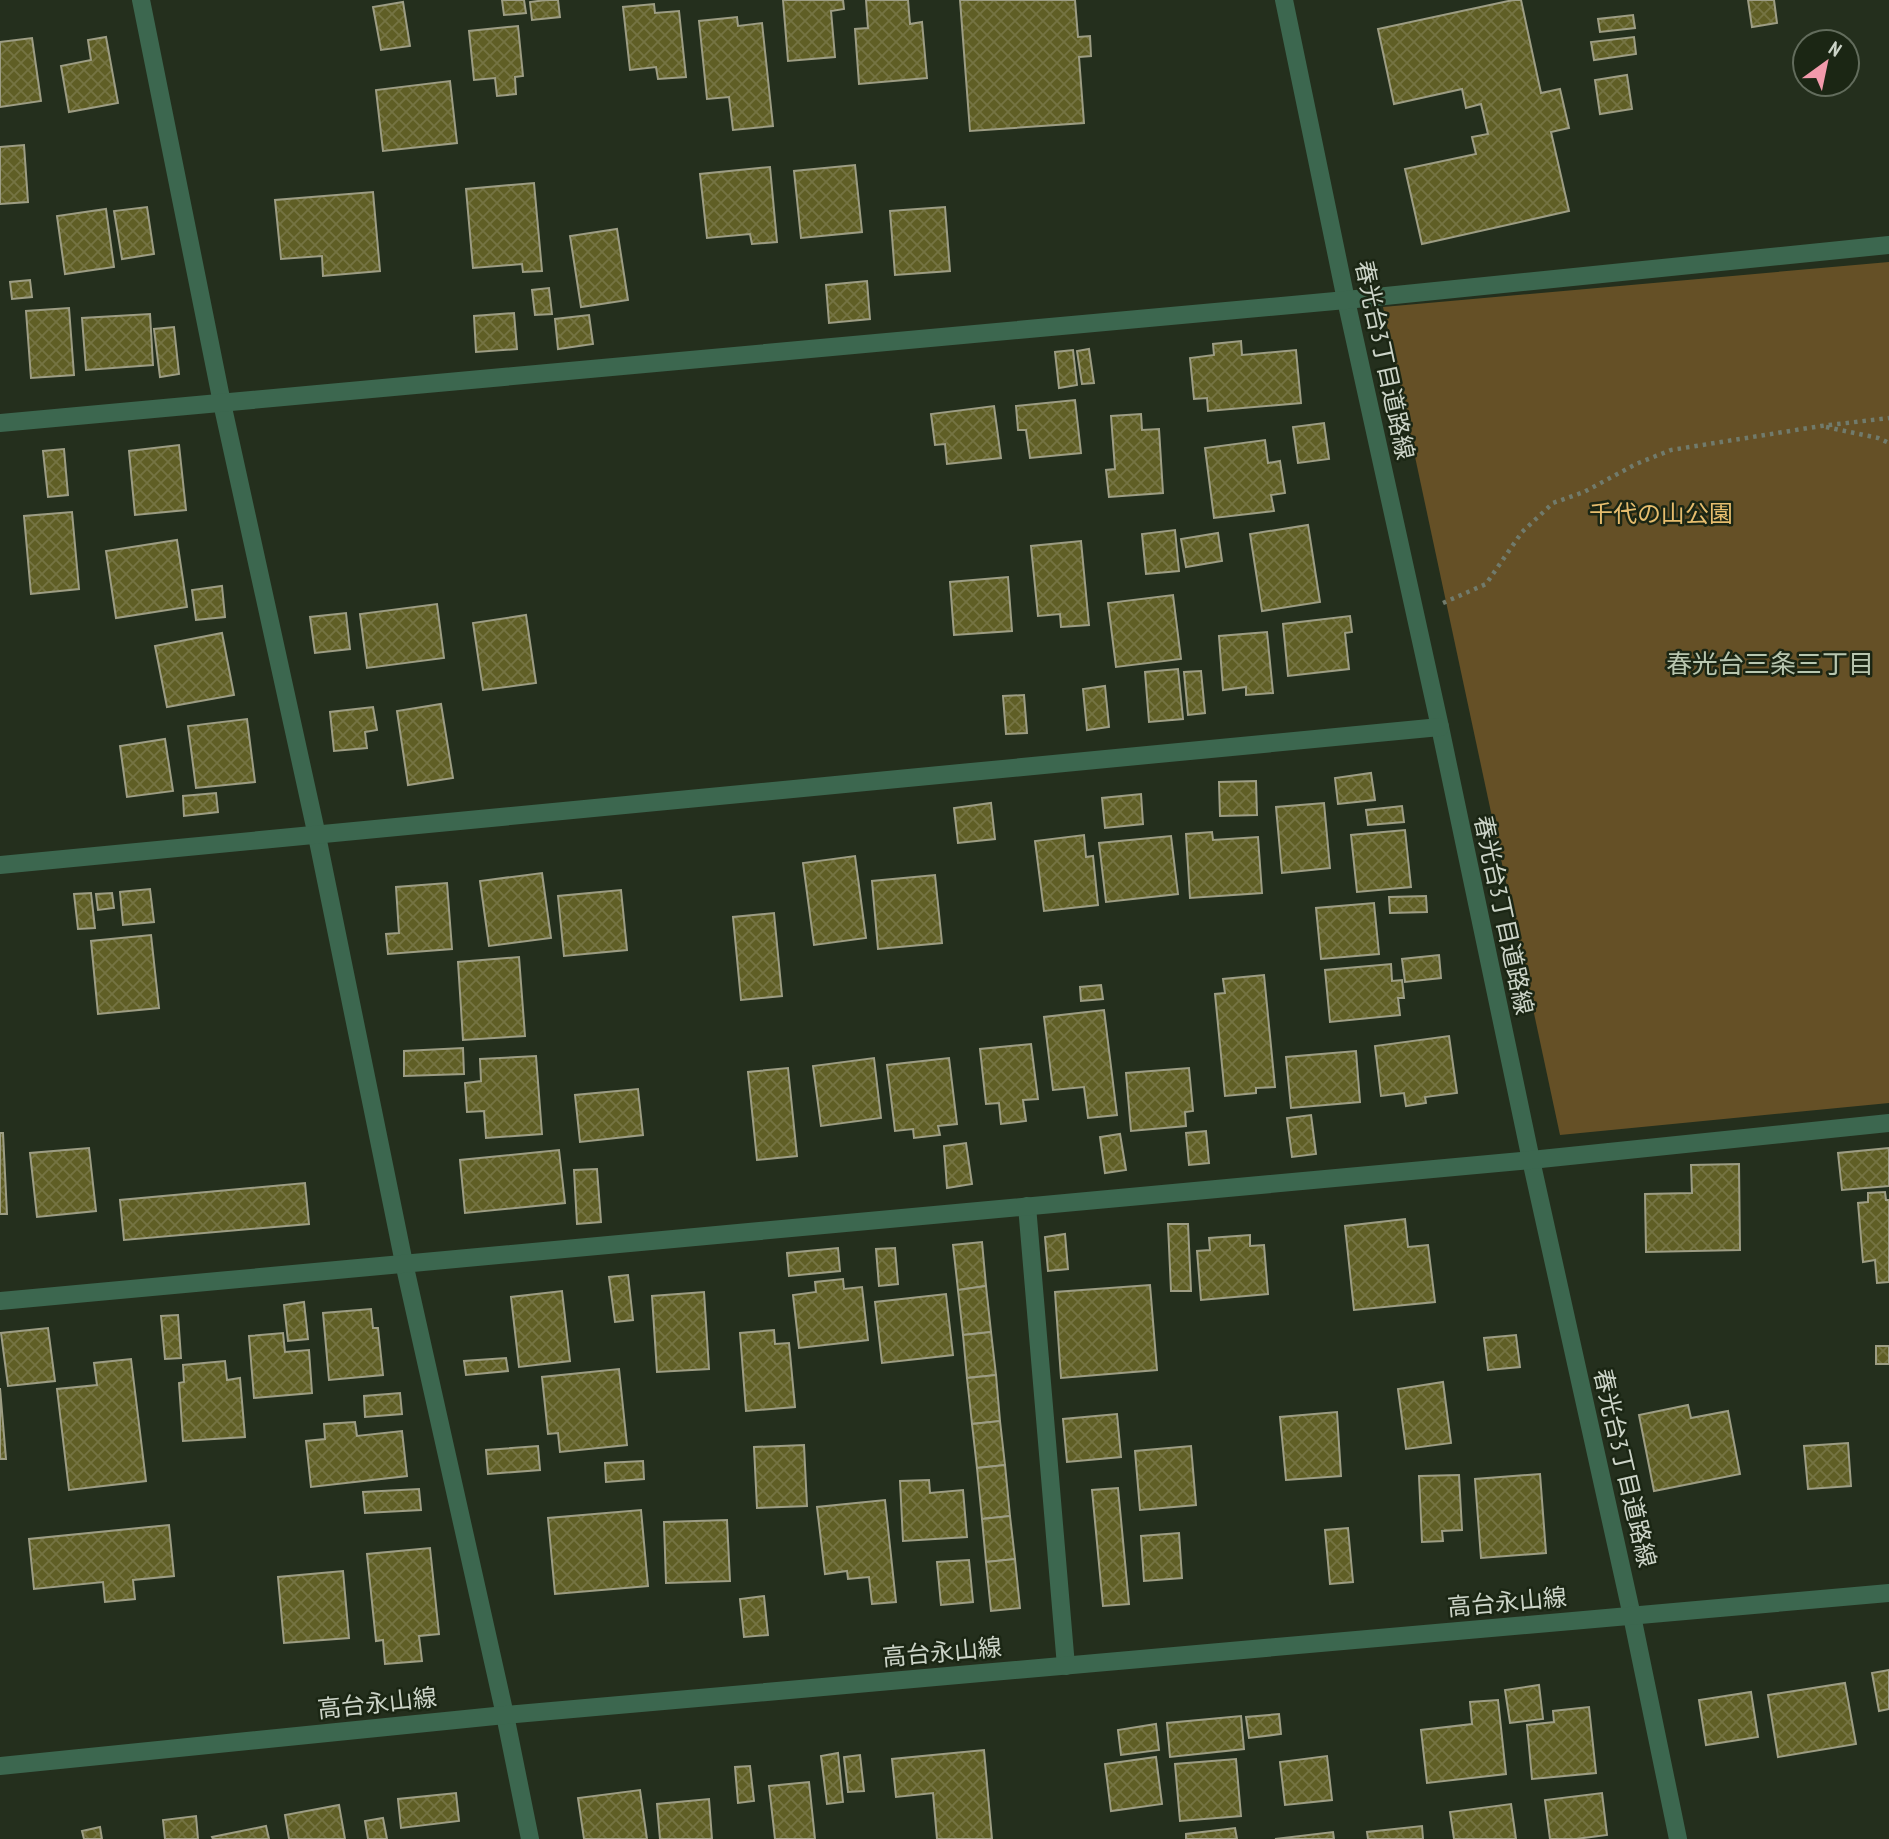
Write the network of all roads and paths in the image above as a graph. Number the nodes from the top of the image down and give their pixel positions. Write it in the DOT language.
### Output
graph roads {
  1 [pos="141,0"];
  2 [pos="1284,0"];
  3 [pos="1889,245"];
  4 [pos="1346,300"];
  5 [pos="222,403"];
  6 [pos="1889,418"];
  7 [pos="0,422"];
  8 [pos="1821,426"];
  9 [pos="1889,443"];
  10 [pos="1416,614"];
  11 [pos="1440,727"];
  12 [pos="317,836"];
  13 [pos="0,865"];
  14 [pos="1889,1123"];
  15 [pos="1531,1160"];
  16 [pos="1027,1206"];
  17 [pos="404,1263"];
  18 [pos="0,1301"];
  19 [pos="1889,1593"];
  20 [pos="1632,1616"];
  21 [pos="1066,1666"];
  22 [pos="505,1715"];
  23 [pos="0,1766"];
  24 [pos="530,1839"];
  25 [pos="1678,1839"];
  1 -- 5 [label="street"];
  2 -- 4 [label="street, 春光台3丁目道路線"];
  3 -- 4 [label="street"];
  4 -- 5 [label="street"];
  4 -- 10 [label="street, 春光台3丁目道路線"];
  5 -- 7 [label="street"];
  5 -- 12 [label="street"];
  6 -- 8 [label="path"];
  8 -- 9 [label="path"];
  8 -- 10 [label="path"];
  10 -- 11 [label="street, 春光台3丁目道路線"];
  11 -- 12 [label="street"];
  11 -- 15 [label="street, 春光台3丁目道路線"];
  12 -- 13 [label="street"];
  12 -- 17 [label="street"];
  14 -- 15 [label="street"];
  15 -- 16 [label="street"];
  15 -- 20 [label="street, 春光台3丁目道路線"];
  16 -- 17 [label="street"];
  16 -- 21 [label="street"];
  17 -- 18 [label="street"];
  17 -- 22 [label="street"];
  19 -- 20 [label="street, 高台永山線"];
  20 -- 21 [label="street, 高台永山線"];
  20 -- 25 [label="street, 春光台3丁目道路線"];
  21 -- 22 [label="street, 高台永山線"];
  22 -- 23 [label="street, 高台永山線"];
  22 -- 24 [label="street"];
}
